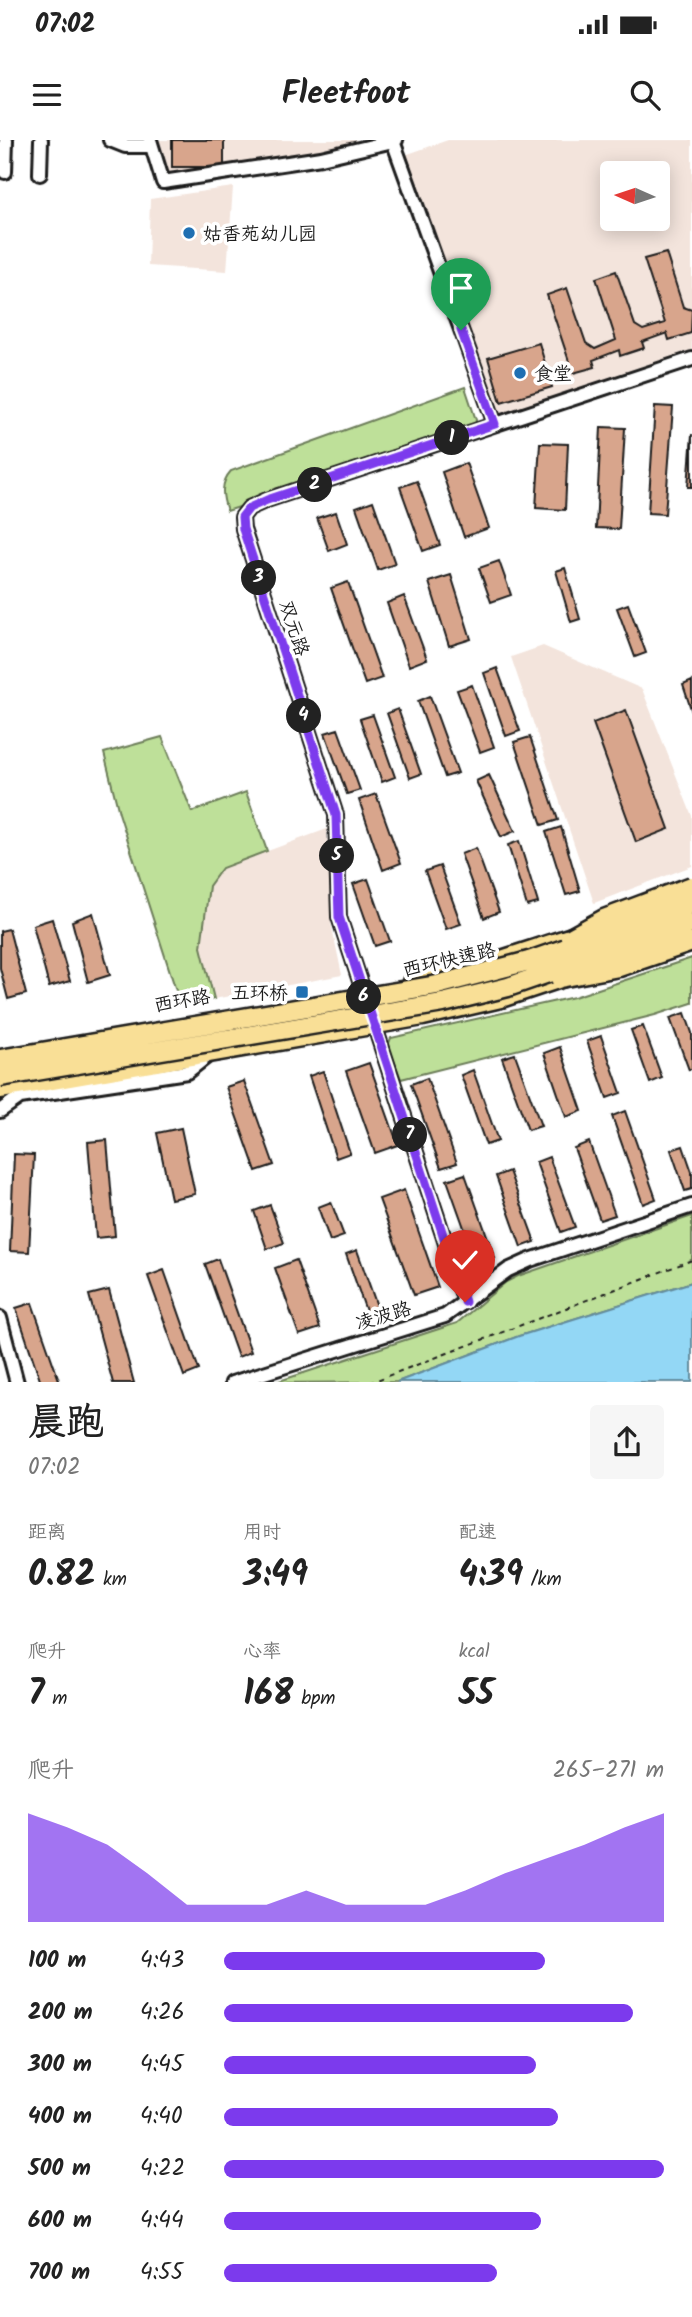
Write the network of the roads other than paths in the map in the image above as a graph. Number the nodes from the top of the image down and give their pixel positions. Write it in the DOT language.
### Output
graph roads {
  1 [pos="6,140"];
  2 [pos="41,140"];
  3 [pos="110,140"];
  4 [pos="395,140"];
  5 [pos="150,143"];
  6 [pos="5,172"];
  7 [pos="40,174"];
  8 [pos="692,359"];
  9 [pos="495,424"];
  10 [pos="692,887"];
  11 [pos="692,894"];
  12 [pos="692,904"];
  13 [pos="692,923"];
  14 [pos="692,934"];
  15 [pos="692,942"];
  16 [pos="529,961"];
  17 [pos="508,987"];
  18 [pos="362,990"];
  19 [pos="374,1025"];
  20 [pos="0,1052"];
  21 [pos="211,1053"];
  22 [pos="0,1059"];
  23 [pos="0,1077"];
  24 [pos="0,1090"];
  25 [pos="0,1111"];
  26 [pos="692,1206"];
  27 [pos="465,1302"];
  28 [pos="0,1318"];
  29 [pos="17,1382"];
  30 [pos="232,1382"];
  1 -- 6 [label="street"];
  2 -- 7 [label="street"];
  3 -- 5 [label="street"];
  4 -- 5 [label="street"];
  4 -- 9 [label="street"];
  8 -- 9 [label="street"];
  9 -- 18 [label="street, 双元路"];
  10 -- 16 [label="highway, bridge"];
  11 -- 18 [label="main road, 西环路"];
  12 -- 16 [label="highway, 西环快速路, bridge"];
  13 -- 17 [label="highway, 西环快速路, bridge"];
  14 -- 19 [label="main road"];
  15 -- 17 [label="highway, bridge"];
  16 -- 22 [label="highway, 西环快速路, bridge"];
  17 -- 23 [label="highway, 西环快速路, bridge"];
  18 -- 19 [label="street, 双元路"];
  18 -- 20 [label="main road, 西环路"];
  19 -- 21 [label="main road"];
  19 -- 27 [label="street, 双元路"];
  21 -- 24 [label="main road"];
  21 -- 25 [label="street"];
  26 -- 27 [label="street, 凌波路"];
  27 -- 30 [label="street, 凌波路"];
  28 -- 29 [label="street"];
}
